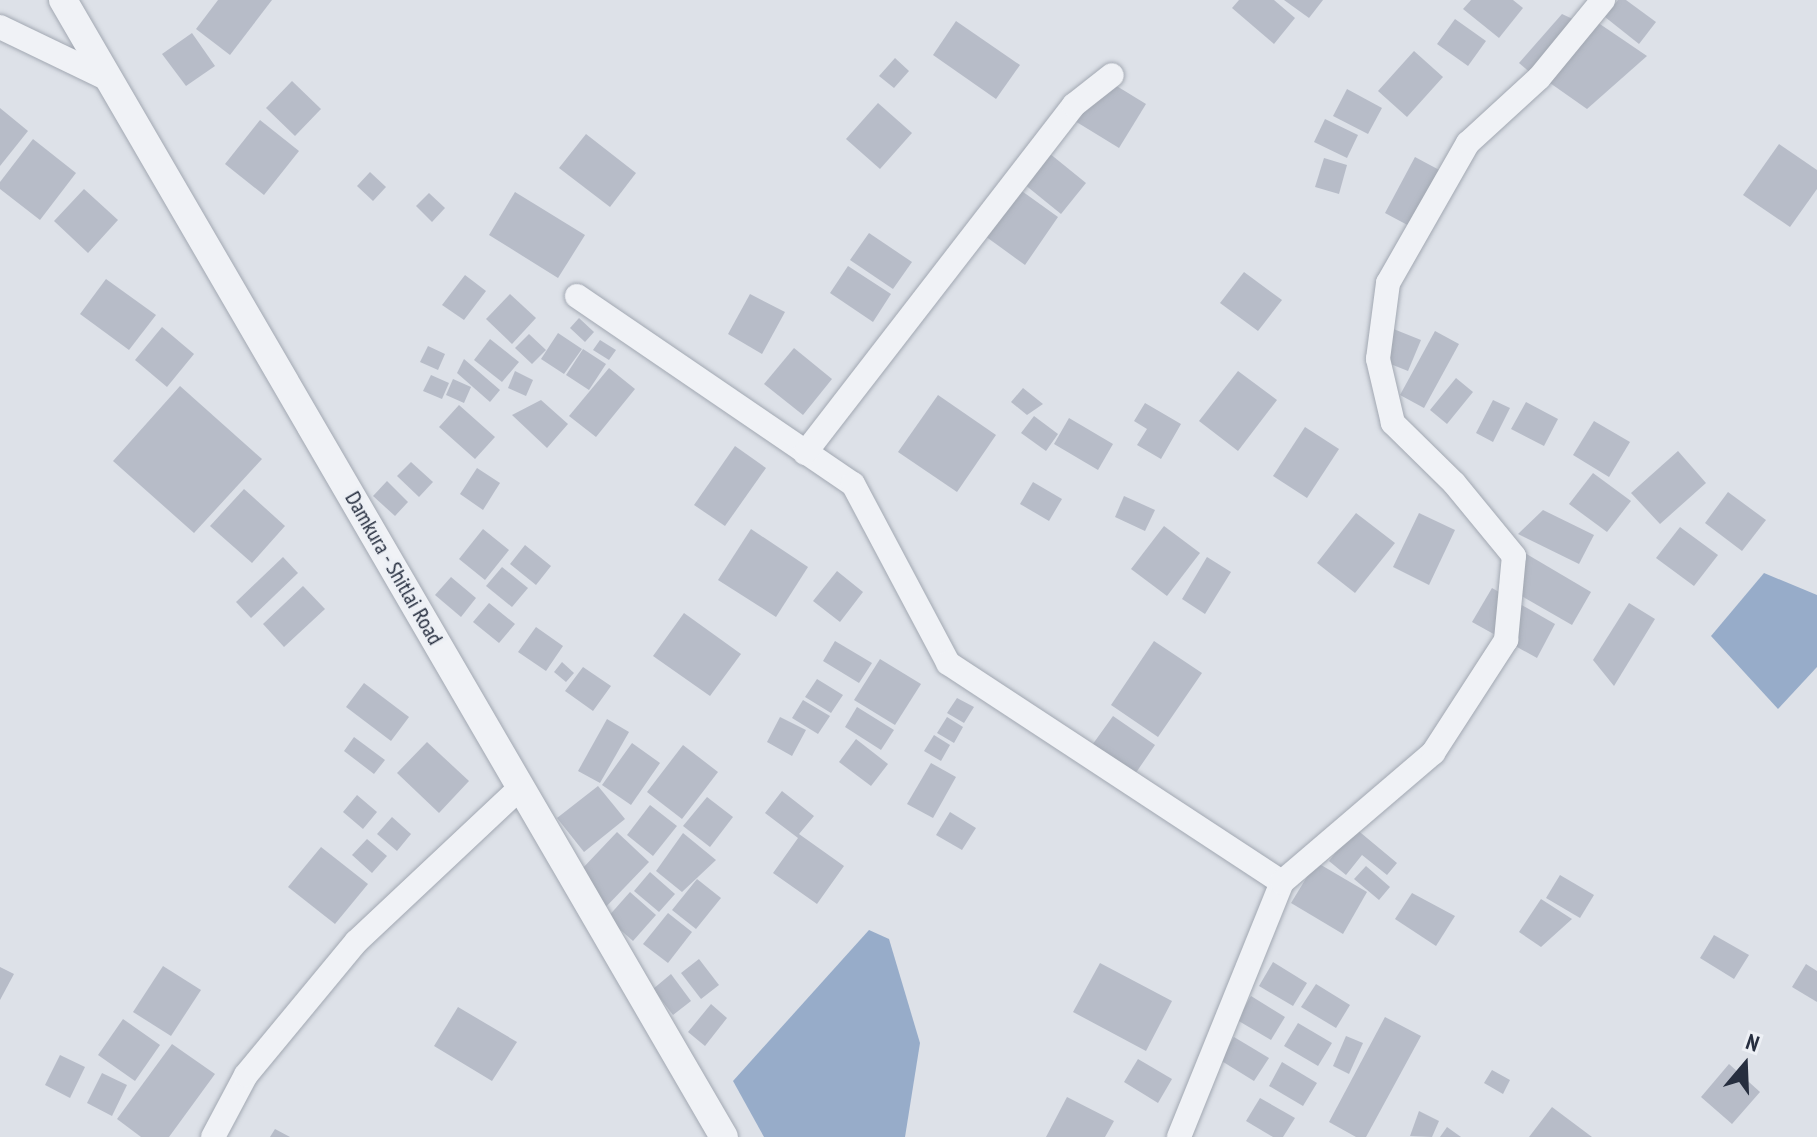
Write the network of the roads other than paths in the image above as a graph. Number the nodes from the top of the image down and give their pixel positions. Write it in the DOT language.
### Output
graph roads {
  1 [pos="63,0"];
  2 [pos="1603,0"];
  3 [pos="0,27"];
  4 [pos="1112,75"];
  5 [pos="110,80"];
  6 [pos="577,296"];
  7 [pos="805,453"];
  8 [pos="521,787"];
  9 [pos="1282,882"];
  10 [pos="213,1137"];
  11 [pos="724,1137"];
  12 [pos="1179,1137"];
  1 -- 5 [label="street, Damkura - Shitlai Road"];
  2 -- 9 [label="street"];
  3 -- 5 [label="street"];
  4 -- 7 [label="street"];
  5 -- 8 [label="street, Damkura - Shitlai Road"];
  6 -- 7 [label="street"];
  7 -- 9 [label="street"];
  8 -- 10 [label="street"];
  8 -- 11 [label="street, Damkura - Shitlai Road"];
  9 -- 12 [label="street"];
}
